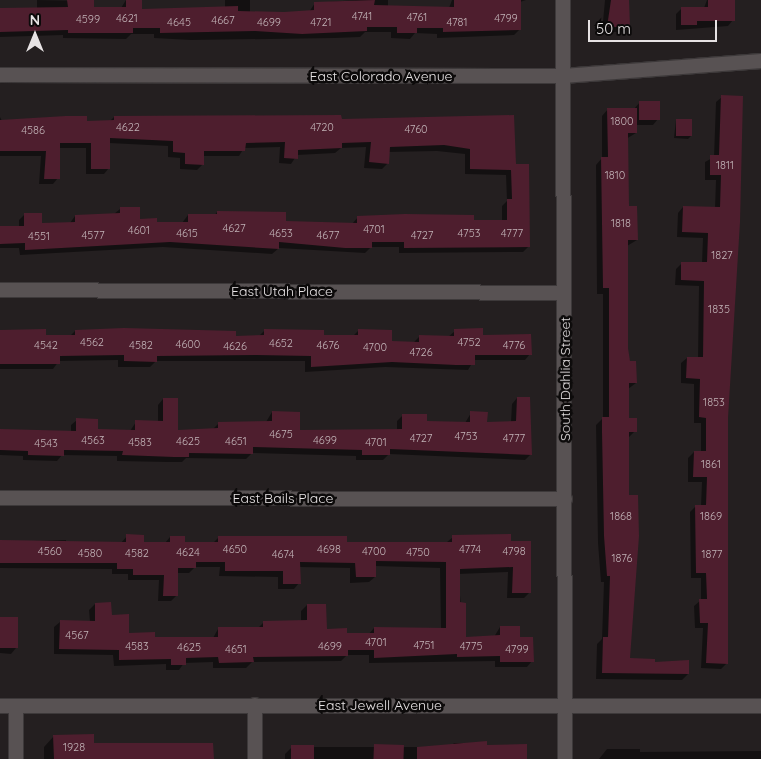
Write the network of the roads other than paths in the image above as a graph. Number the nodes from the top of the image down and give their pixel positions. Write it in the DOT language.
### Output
graph roads {
  1 [pos="563,0"];
  2 [pos="761,61"];
  3 [pos="0,76"];
  4 [pos="563,76"];
  5 [pos="0,290"];
  6 [pos="564,293"];
  7 [pos="0,498"];
  8 [pos="565,499"];
  9 [pos="255,705"];
  10 [pos="564,705"];
  11 [pos="0,706"];
  12 [pos="16,706"];
  13 [pos="761,706"];
  14 [pos="16,759"];
  15 [pos="255,759"];
  16 [pos="565,759"];
  1 -- 4 [label="street, South Dahlia Street"];
  2 -- 4 [label="street, East Colorado Avenue"];
  3 -- 4 [label="street, East Colorado Avenue"];
  4 -- 6 [label="street, South Dahlia Street"];
  5 -- 6 [label="street, East Utah Place"];
  6 -- 8 [label="street, South Dahlia Street"];
  7 -- 8 [label="street, East Bails Place"];
  8 -- 10 [label="street, South Dahlia Street"];
  9 -- 10 [label="street, East Jewell Avenue"];
  9 -- 12 [label="street, East Jewell Avenue"];
  9 -- 15 [label="street"];
  10 -- 13 [label="street, East Jewell Avenue"];
  10 -- 16 [label="street, South Dahlia Street"];
  11 -- 12 [label="street, East Jewell Avenue"];
  12 -- 14 [label="street"];
}
